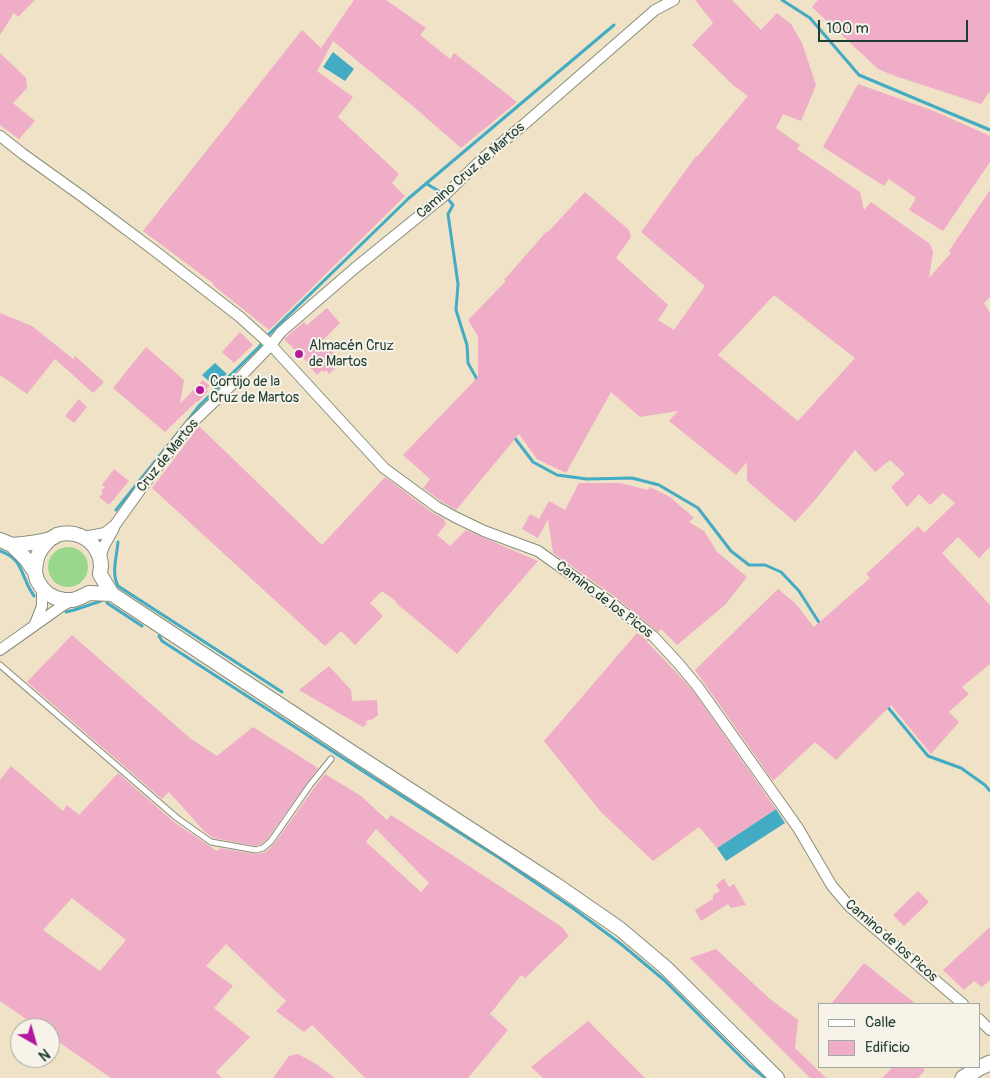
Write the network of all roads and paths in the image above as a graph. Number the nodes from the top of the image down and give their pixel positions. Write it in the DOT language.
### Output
graph roads {
  1 [pos="674,0"];
  2 [pos="0,136"];
  3 [pos="266,341"];
  4 [pos="115,525"];
  5 [pos="84,537"];
  6 [pos="49,540"];
  7 [pos="6,542"];
  8 [pos="100,558"];
  9 [pos="35,572"];
  10 [pos="42,588"];
  11 [pos="112,594"];
  12 [pos="73,600"];
  13 [pos="35,624"];
  14 [pos="0,650"];
  15 [pos="0,665"];
  16 [pos="331,759"];
  17 [pos="961,1003"];
  18 [pos="980,1020"];
  19 [pos="990,1030"];
  20 [pos="979,1068"];
  21 [pos="777,1078"];
  22 [pos="963,1078"];
  1 -- 3 [label="street, Camino Cruz de Martos"];
  2 -- 3 [label="street, Camino de los Picos"];
  3 -- 4 [label="street, Cruz de Martos"];
  3 -- 17 [label="street, Camino de los Picos"];
  4 -- 5 [label="street, Cruz de Martos"];
  4 -- 8 [label="street"];
  5 -- 6 [label="main road"];
  5 -- 8 [label="main road"];
  6 -- 7 [label="main road"];
  6 -- 9 [label="main road"];
  7 -- 9 [label="main road"];
  8 -- 11 [label="main road"];
  9 -- 10 [label="main road"];
  10 -- 12 [label="main road"];
  10 -- 13 [label="street"];
  11 -- 12 [label="main road"];
  11 -- 21 [label="main road"];
  12 -- 13 [label="street"];
  13 -- 14 [label="street"];
  15 -- 16 [label="lane"];
  18 -- 19 [label="street"];
  20 -- 22 [label="main road"];
}
